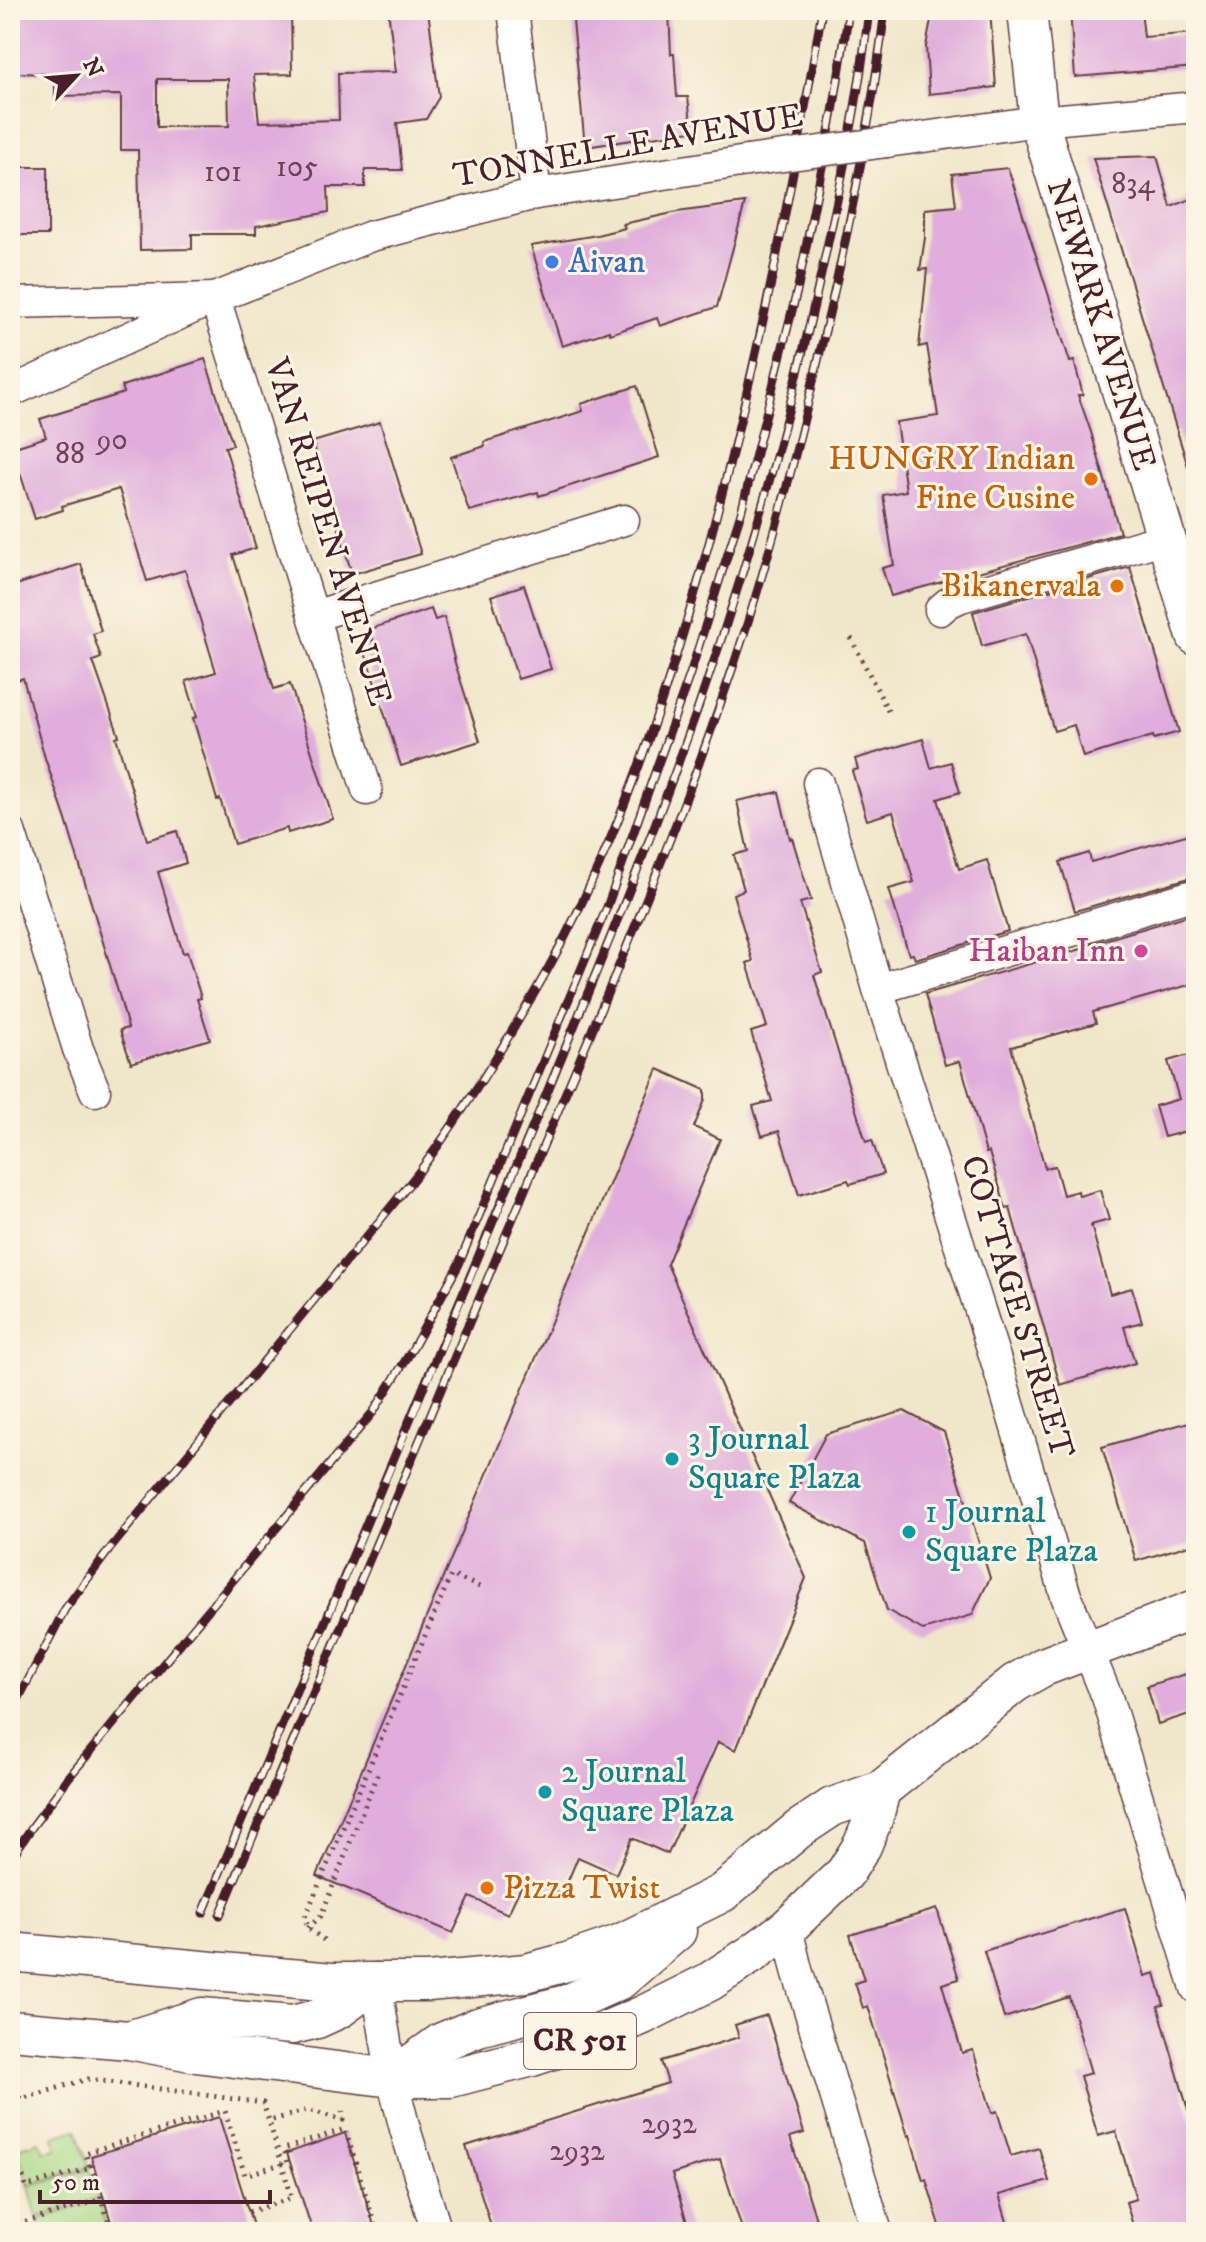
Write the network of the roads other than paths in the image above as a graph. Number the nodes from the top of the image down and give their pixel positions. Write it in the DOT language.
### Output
graph roads {
  1 [pos="513,10"];
  2 [pos="1027,10"];
  3 [pos="1196,107"];
  4 [pos="1039,121"];
  5 [pos="536,194"];
  6 [pos="215,298"];
  7 [pos="10,303"];
  8 [pos="10,392"];
  9 [pos="624,520"];
  10 [pos="1166,538"];
  11 [pos="940,610"];
  12 [pos="314,616"];
  13 [pos="1196,636"];
  14 [pos="818,783"];
  15 [pos="367,790"];
  16 [pos="10,831"];
  17 [pos="1196,894"];
  18 [pos="878,989"];
  19 [pos="95,1091"];
  20 [pos="1196,1609"];
  21 [pos="1087,1651"];
  22 [pos="881,1790"];
  23 [pos="722,1893"];
  24 [pos="787,1928"];
  25 [pos="10,1952"];
  26 [pos="376,1982"];
  27 [pos="1196,1988"];
  28 [pos="20,2038"];
  29 [pos="129,2040"];
  30 [pos="392,2078"];
  31 [pos="437,2232"];
  32 [pos="877,2232"];
  1 -- 5 [label="street"];
  2 -- 4 [label="main road, NEWARK AVENUE"];
  3 -- 4 [label="street, TONNELLE AVENUE"];
  4 -- 5 [label="street, TONNELLE AVENUE, bridge"];
  4 -- 10 [label="main road, NEWARK AVENUE"];
  5 -- 6 [label="street, TONNELLE AVENUE"];
  6 -- 7 [label="street"];
  6 -- 8 [label="street, TONNELLE AVENUE"];
  6 -- 12 [label="street, VAN REIPEN AVENUE"];
  9 -- 12 [label="street"];
  10 -- 11 [label="street"];
  10 -- 13 [label="main road, NEWARK AVENUE"];
  12 -- 15 [label="street, VAN REIPEN AVENUE"];
  14 -- 18 [label="street, COTTAGE STREET"];
  16 -- 19 [label="street"];
  17 -- 18 [label="street"];
  18 -- 21 [label="street, COTTAGE STREET"];
  20 -- 21 [label="main road, CR 501"];
  21 -- 22 [label="main road, CR 501"];
  21 -- 27 [label="street, COTTAGE STREET"];
  22 -- 23 [label="main road, CR 501"];
  22 -- 24 [label="main road, CR 501"];
  23 -- 26 [label="main road, CR 501"];
  23 -- 30 [label="main road"];
  24 -- 30 [label="main road, CR 501"];
  24 -- 32 [label="street"];
  25 -- 26 [label="main road, CR 501"];
  26 -- 29 [label="main road"];
  26 -- 30 [label="street"];
  28 -- 29 [label="main road, CR 501"];
  29 -- 30 [label="main road, CR 501"];
  30 -- 31 [label="street"];
}
